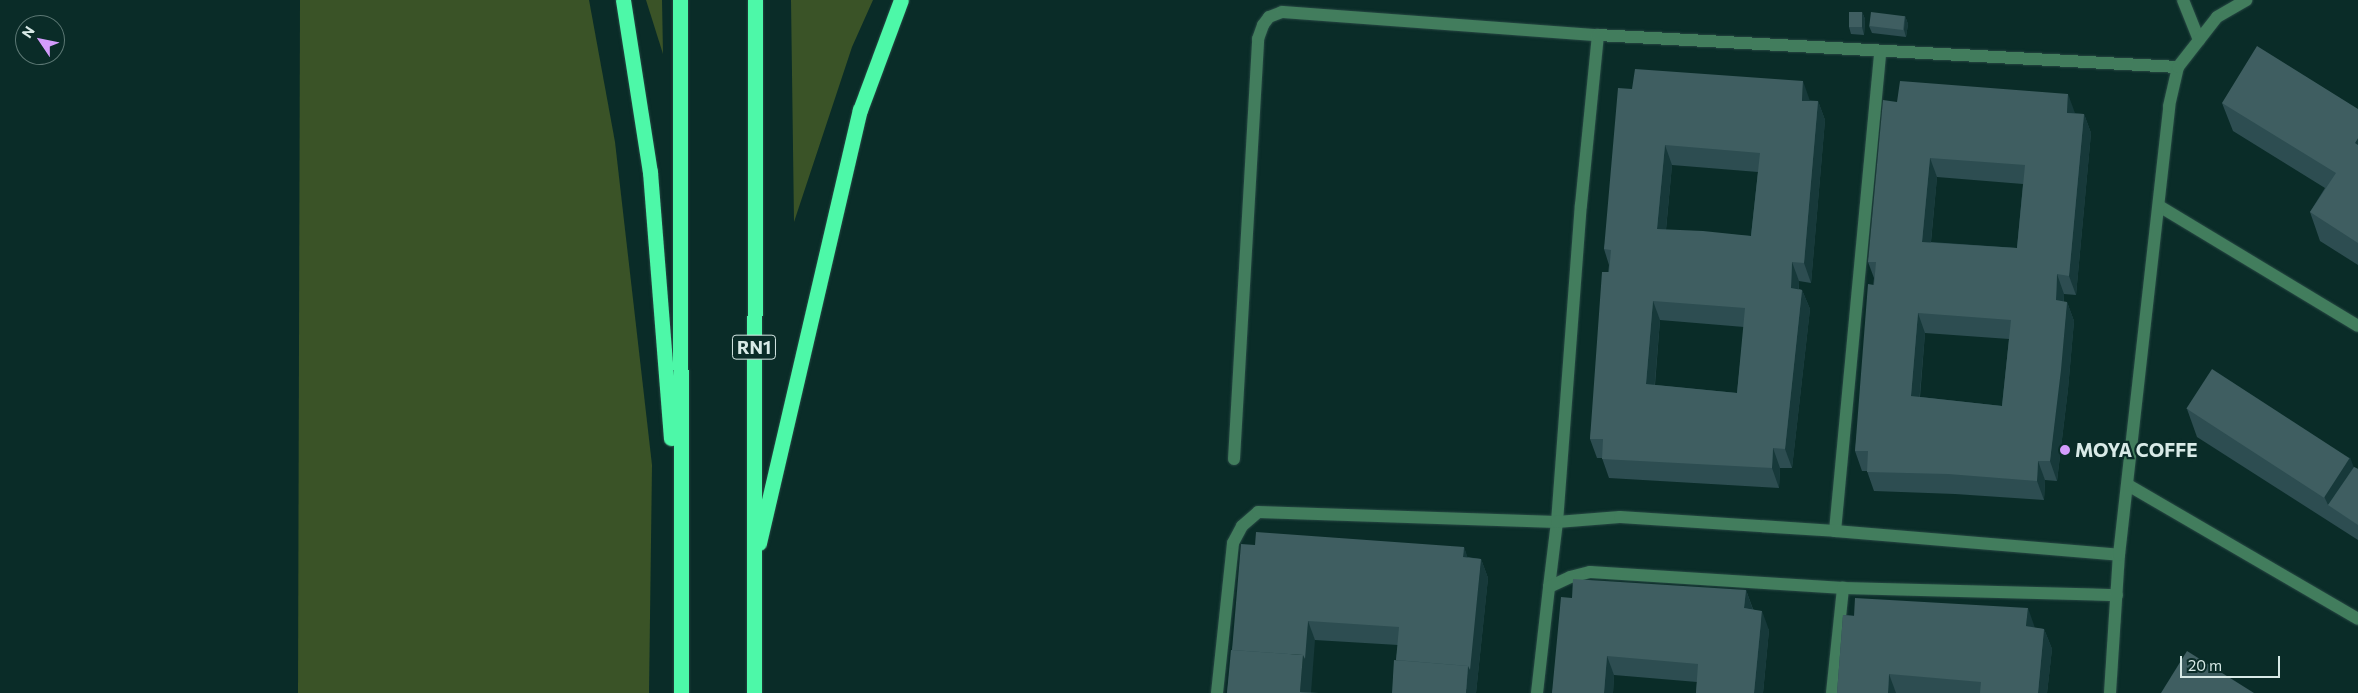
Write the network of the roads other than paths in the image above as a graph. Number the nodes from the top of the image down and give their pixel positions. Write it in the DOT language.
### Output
graph roads {
  1 [pos="623,0"];
  2 [pos="680,0"];
  3 [pos="755,0"];
  4 [pos="901,0"];
  5 [pos="2183,0"];
  6 [pos="2246,0"];
  7 [pos="1598,35"];
  8 [pos="2199,40"];
  9 [pos="1880,52"];
  10 [pos="2178,67"];
  11 [pos="2159,206"];
  12 [pos="2358,326"];
  13 [pos="1234,459"];
  14 [pos="2128,485"];
  15 [pos="1556,522"];
  16 [pos="1835,531"];
  17 [pos="680,556"];
  18 [pos="2119,556"];
  19 [pos="753,568"];
  20 [pos="1549,587"];
  21 [pos="1843,588"];
  22 [pos="2117,595"];
  23 [pos="2358,619"];
  24 [pos="681,693"];
  25 [pos="754,693"];
  26 [pos="1217,693"];
  27 [pos="1537,693"];
  28 [pos="1832,693"];
  29 [pos="2110,693"];
  1 -- 17 [label="highway"];
  2 -- 17 [label="highway"];
  3 -- 19 [label="highway, RN1"];
  4 -- 19 [label="highway"];
  5 -- 8 [label="street"];
  6 -- 8 [label="street"];
  7 -- 9 [label="street"];
  7 -- 13 [label="street"];
  7 -- 15 [label="street"];
  8 -- 10 [label="street"];
  9 -- 10 [label="street"];
  9 -- 16 [label="street"];
  10 -- 11 [label="street"];
  11 -- 12 [label="street"];
  11 -- 14 [label="street"];
  14 -- 18 [label="street"];
  14 -- 23 [label="street"];
  15 -- 16 [label="street"];
  15 -- 20 [label="street"];
  15 -- 26 [label="street"];
  16 -- 18 [label="street"];
  17 -- 24 [label="highway"];
  18 -- 22 [label="street"];
  19 -- 25 [label="highway, RN1"];
  20 -- 21 [label="street"];
  20 -- 27 [label="street"];
  21 -- 22 [label="street"];
  21 -- 28 [label="street"];
  22 -- 29 [label="street"];
}
